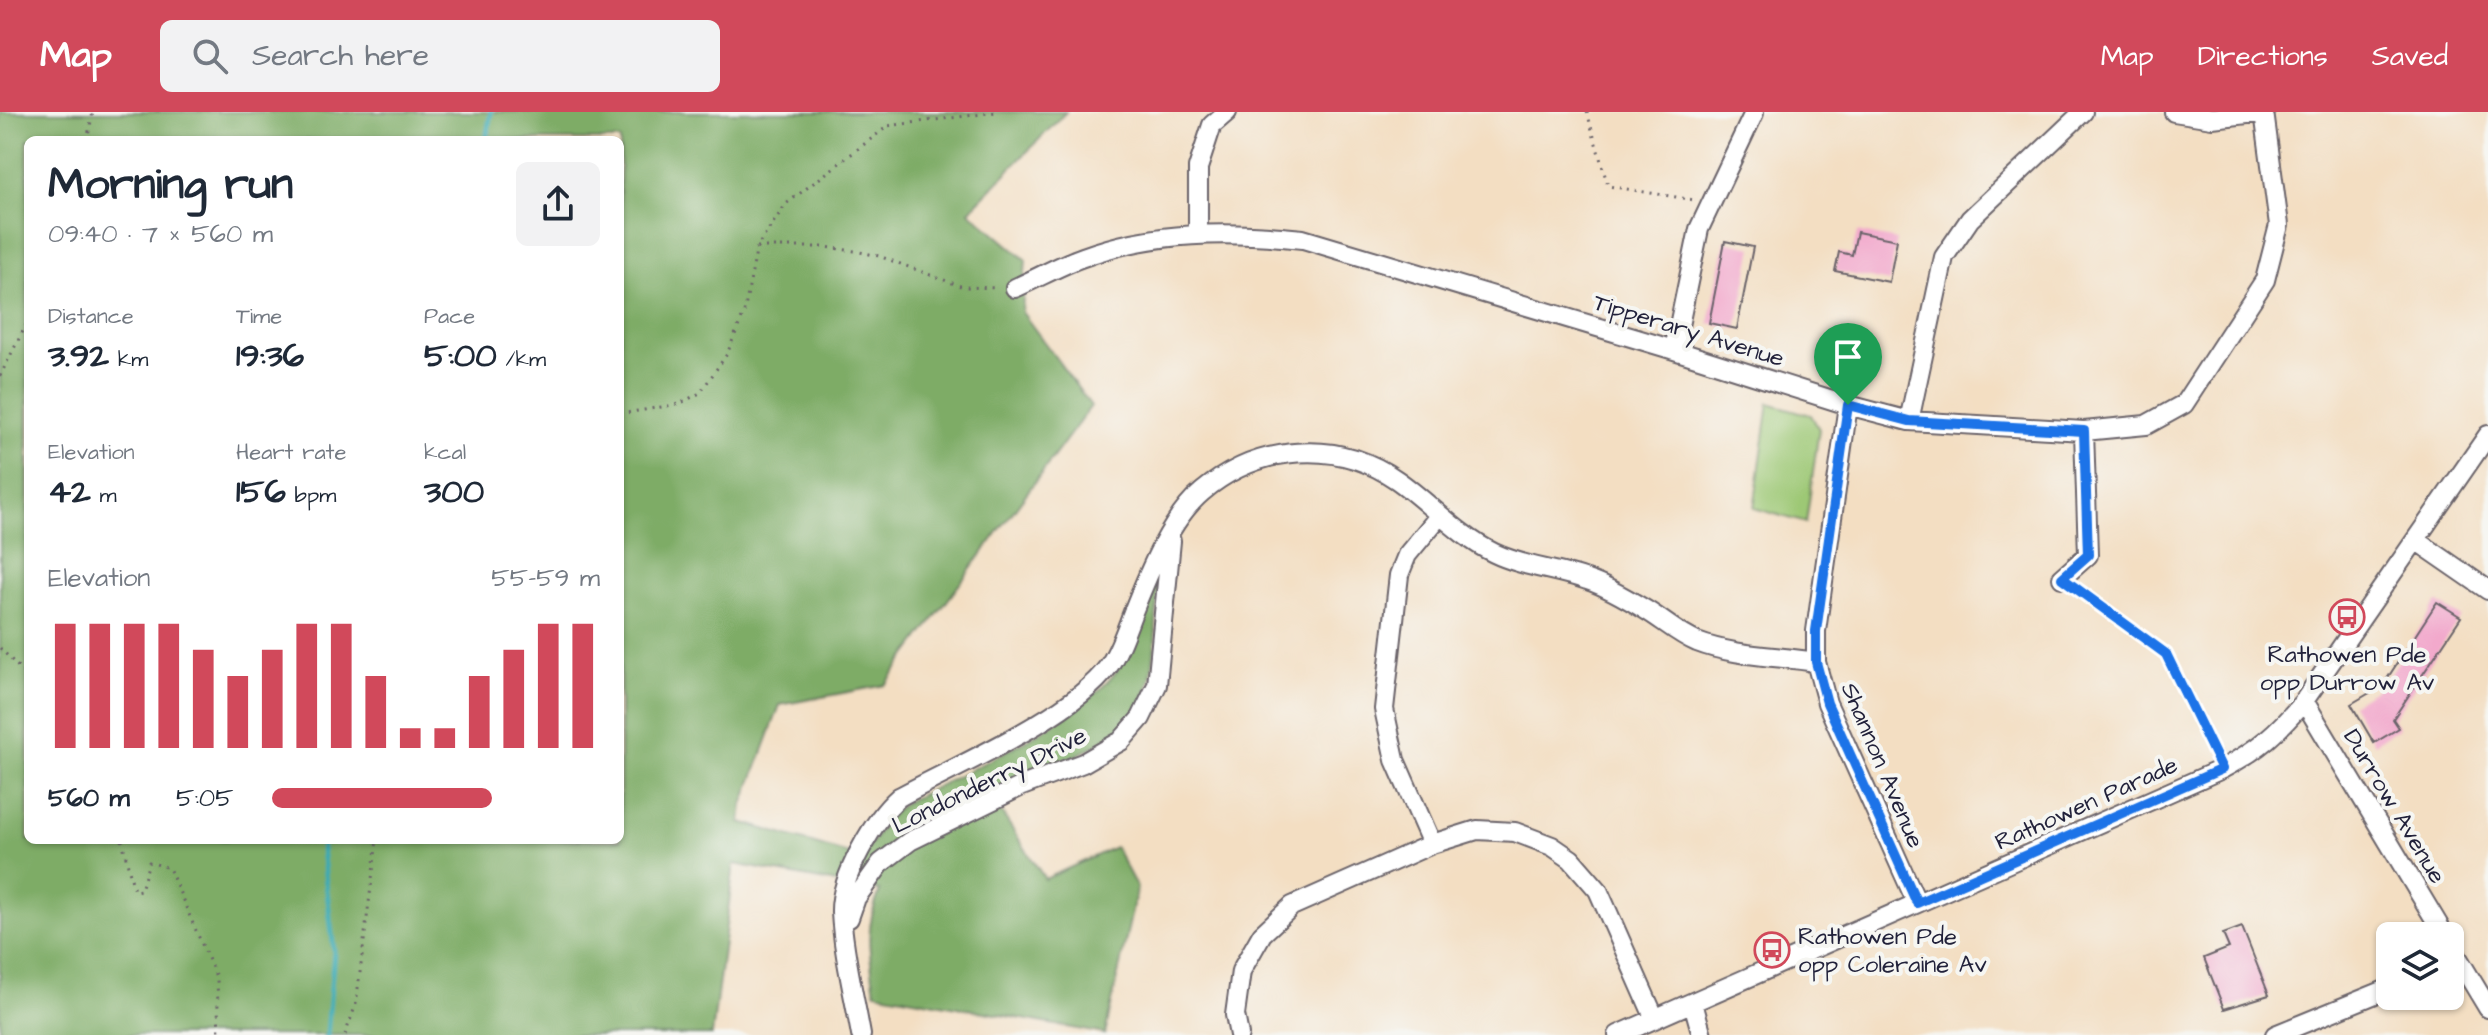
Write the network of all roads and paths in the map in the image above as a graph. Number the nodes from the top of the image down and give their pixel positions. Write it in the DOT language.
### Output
graph roads {
  1 [pos="93,112"];
  2 [pos="997,112"];
  3 [pos="1227,112"];
  4 [pos="1587,112"];
  5 [pos="2083,112"];
  6 [pos="2174,112"];
  7 [pos="2264,112"];
  8 [pos="1754,113"];
  9 [pos="89,136"];
  10 [pos="1710,203"];
  11 [pos="1198,233"];
  12 [pos="757,247"];
  13 [pos="1015,288"];
  14 [pos="24,329"];
  15 [pos="1674,350"];
  16 [pos="0,376"];
  17 [pos="1848,405"];
  18 [pos="624,413"];
  19 [pos="1909,421"];
  20 [pos="2084,431"];
  21 [pos="2488,435"];
  22 [pos="1440,515"];
  23 [pos="1171,533"];
  24 [pos="2417,541"];
  25 [pos="2062,578"];
  26 [pos="2488,590"];
  27 [pos="0,648"];
  28 [pos="1816,662"];
  29 [pos="24,673"];
  30 [pos="2304,701"];
  31 [pos="2222,769"];
  32 [pos="123,844"];
  33 [pos="376,844"];
  34 [pos="1432,844"];
  35 [pos="1917,903"];
  36 [pos="2437,922"];
  37 [pos="844,932"];
  38 [pos="2464,972"];
  39 [pos="2376,994"];
  40 [pos="1693,1003"];
  41 [pos="2488,1008"];
  42 [pos="1655,1019"];
  43 [pos="219,1035"];
  44 [pos="345,1035"];
  45 [pos="861,1035"];
  46 [pos="1239,1035"];
  47 [pos="1618,1035"];
  48 [pos="1702,1035"];
  49 [pos="2275,1035"];
  1 -- 9 [label="path"];
  2 -- 12 [label="path"];
  3 -- 11 [label="street"];
  4 -- 10 [label="path"];
  5 -- 19 [label="street"];
  6 -- 7 [label="street"];
  7 -- 20 [label="street, Tipperary Avenue"];
  8 -- 10 [label="street"];
  10 -- 15 [label="street"];
  11 -- 13 [label="street, Tipperary Avenue"];
  11 -- 15 [label="street, Tipperary Avenue"];
  12 -- 13 [label="path"];
  12 -- 18 [label="path"];
  14 -- 16 [label="path"];
  15 -- 17 [label="street, Tipperary Avenue"];
  17 -- 19 [label="street, Tipperary Avenue"];
  17 -- 28 [label="street, Shannon Avenue"];
  19 -- 20 [label="street, Tipperary Avenue"];
  20 -- 25 [label="street"];
  21 -- 24 [label="street, Rathowen Parade"];
  22 -- 23 [label="street, Londonderry Drive"];
  22 -- 28 [label="street, Londonderry Drive"];
  22 -- 34 [label="street"];
  23 -- 37 [label="street, Londonderry Drive"];
  23 -- 37 [label="street, Londonderry Drive"];
  24 -- 26 [label="street"];
  24 -- 30 [label="street, Rathowen Parade"];
  25 -- 31 [label="path"];
  27 -- 29 [label="path"];
  28 -- 35 [label="street, Shannon Avenue"];
  30 -- 31 [label="street, Rathowen Parade"];
  30 -- 36 [label="street, Durrow Avenue"];
  31 -- 35 [label="street, Rathowen Parade"];
  32 -- 43 [label="path"];
  33 -- 44 [label="path"];
  34 -- 42 [label="street"];
  34 -- 46 [label="street"];
  35 -- 40 [label="street, Rathowen Parade"];
  37 -- 45 [label="street, Londonderry Drive"];
  38 -- 41 [label="street"];
  39 -- 49 [label="street"];
  40 -- 42 [label="street, Rathowen Parade"];
  40 -- 48 [label="street"];
  42 -- 47 [label="street, Rathowen Parade"];
}
